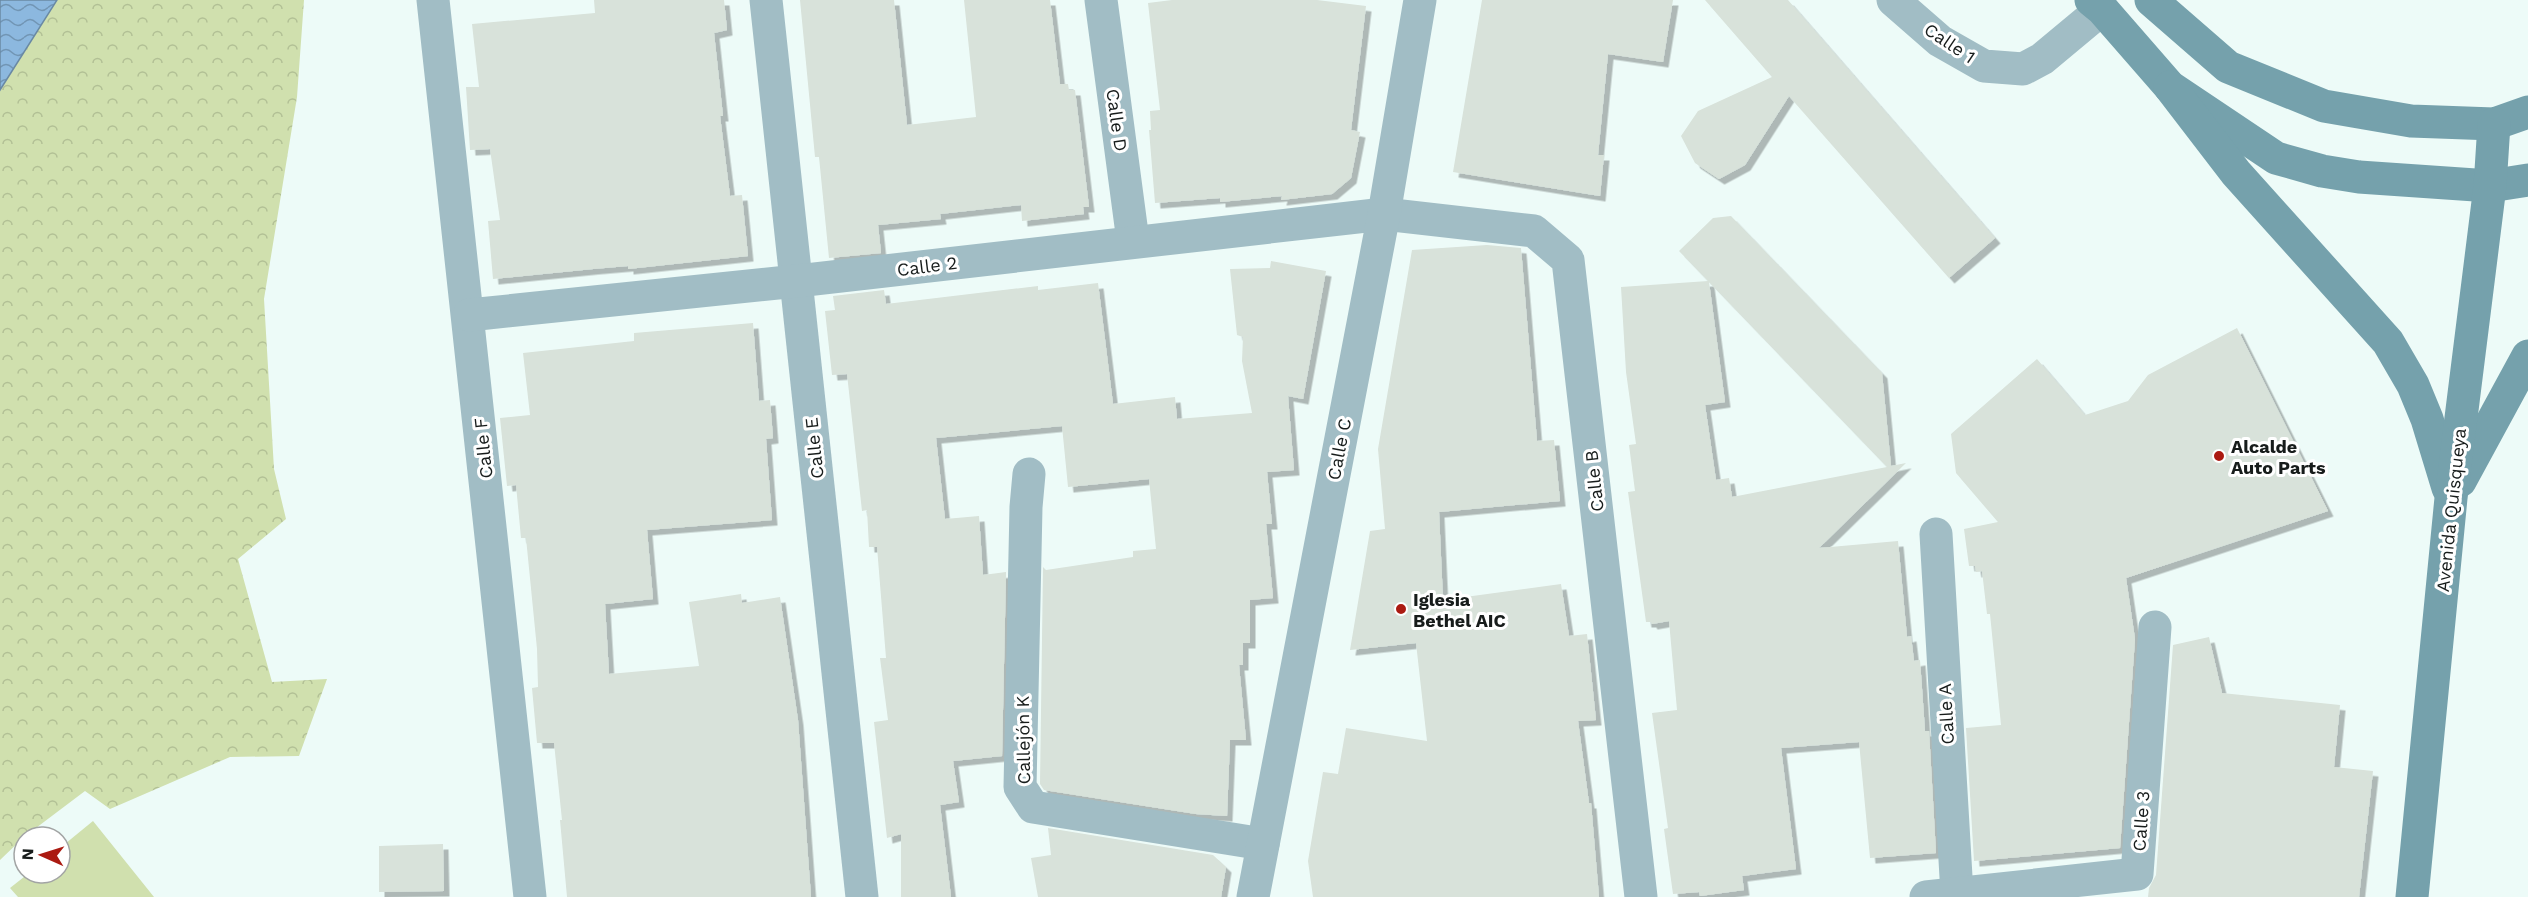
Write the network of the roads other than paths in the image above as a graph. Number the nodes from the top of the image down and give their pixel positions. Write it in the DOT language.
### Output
graph roads {
  1 [pos="433,0"];
  2 [pos="766,0"];
  3 [pos="1101,0"];
  4 [pos="1420,0"];
  5 [pos="1893,0"];
  6 [pos="2151,0"];
  7 [pos="2101,3"];
  8 [pos="2170,87"];
  9 [pos="2528,112"];
  10 [pos="2494,124"];
  11 [pos="2528,180"];
  12 [pos="2490,186"];
  13 [pos="1384,214"];
  14 [pos="1133,241"];
  15 [pos="796,281"];
  16 [pos="469,315"];
  17 [pos="2528,356"];
  18 [pos="1029,474"];
  19 [pos="2451,498"];
  20 [pos="1936,534"];
  21 [pos="2155,627"];
  22 [pos="1263,844"];
  23 [pos="1941,895"];
  24 [pos="530,897"];
  25 [pos="862,897"];
  26 [pos="1253,897"];
  27 [pos="1641,897"];
  28 [pos="2412,897"];
  1 -- 16 [label="street, Calle F"];
  2 -- 15 [label="street, Calle E"];
  3 -- 14 [label="street, Calle D"];
  4 -- 13 [label="street, Calle C"];
  5 -- 7 [label="street, Calle 1"];
  6 -- 10 [label="street"];
  7 -- 8 [label="street"];
  8 -- 12 [label="street"];
  8 -- 19 [label="street"];
  9 -- 10 [label="street"];
  10 -- 12 [label="street, Avenida Quisqueya"];
  11 -- 12 [label="street"];
  12 -- 19 [label="street, Avenida Quisqueya"];
  13 -- 14 [label="street, Calle 2"];
  13 -- 22 [label="street, Calle C"];
  13 -- 27 [label="street, Calle B"];
  14 -- 15 [label="street, Calle 2"];
  15 -- 16 [label="street, Calle 2"];
  15 -- 25 [label="street, Calle E"];
  16 -- 24 [label="street, Calle F"];
  17 -- 19 [label="street"];
  18 -- 22 [label="street, Callejón K"];
  19 -- 28 [label="street, Avenida Quisqueya"];
  20 -- 23 [label="street, Calle A"];
  21 -- 23 [label="street, Calle 3"];
  22 -- 26 [label="street, Calle C"];
}
